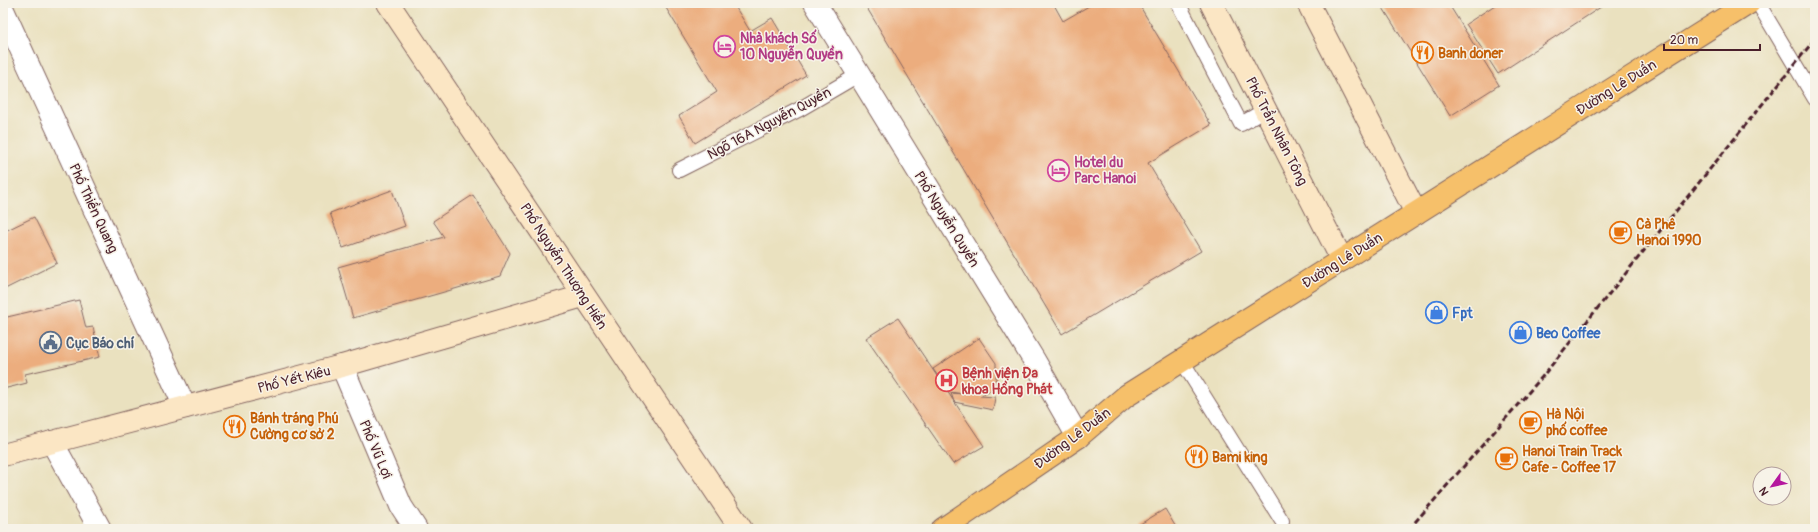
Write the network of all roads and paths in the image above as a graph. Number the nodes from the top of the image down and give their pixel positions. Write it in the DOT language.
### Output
graph roads {
  1 [pos="388,3"];
  2 [pos="816,3"];
  3 [pos="1178,3"];
  4 [pos="1212,3"];
  5 [pos="1308,3"];
  6 [pos="1749,3"];
  7 [pos="1758,3"];
  8 [pos="3,10"];
  9 [pos="858,75"];
  10 [pos="1815,99"];
  11 [pos="1267,109"];
  12 [pos="679,170"];
  13 [pos="1416,213"];
  14 [pos="1342,260"];
  15 [pos="583,296"];
  16 [pos="1182,361"];
  17 [pos="342,366"];
  18 [pos="185,407"];
  19 [pos="1078,437"];
  20 [pos="52,442"];
  21 [pos="3,454"];
  22 [pos="1282,521"];
  23 [pos="100,529"];
  24 [pos="416,529"];
  25 [pos="741,529"];
  26 [pos="943,529"];
  1 -- 15 [label="street, Phố Nguyễn Thượng Hiền"];
  2 -- 9 [label="street, Phố Nguyễn Quyền"];
  3 -- 11 [label="lane"];
  4 -- 11 [label="street, Phố Trần Nhân Tông"];
  5 -- 13 [label="street"];
  6 -- 13 [label="main road, Đường Lê Duẩn"];
  7 -- 10 [label="lane"];
  8 -- 18 [label="street, Phố Thiền Quang"];
  9 -- 12 [label="lane, Ngõ 16A Nguyễn Quyền"];
  9 -- 19 [label="street, Phố Nguyễn Quyền"];
  11 -- 14 [label="street, Phố Trần Nhân Tông"];
  13 -- 14 [label="main road, Đường Lê Duẩn"];
  14 -- 16 [label="main road, Đường Lê Duẩn"];
  15 -- 17 [label="street, Phố Yết Kiêu"];
  15 -- 25 [label="street, Phố Nguyễn Thượng Hiền"];
  16 -- 19 [label="main road, Đường Lê Duẩn"];
  16 -- 22 [label="lane"];
  17 -- 18 [label="street, Phố Yết Kiêu"];
  17 -- 24 [label="street, Phố Vũ Lợi"];
  18 -- 20 [label="street, Phố Yết Kiêu"];
  19 -- 26 [label="main road, Đường Lê Duẩn"];
  20 -- 21 [label="street, Phố Yết Kiêu"];
  20 -- 23 [label="street"];
}
